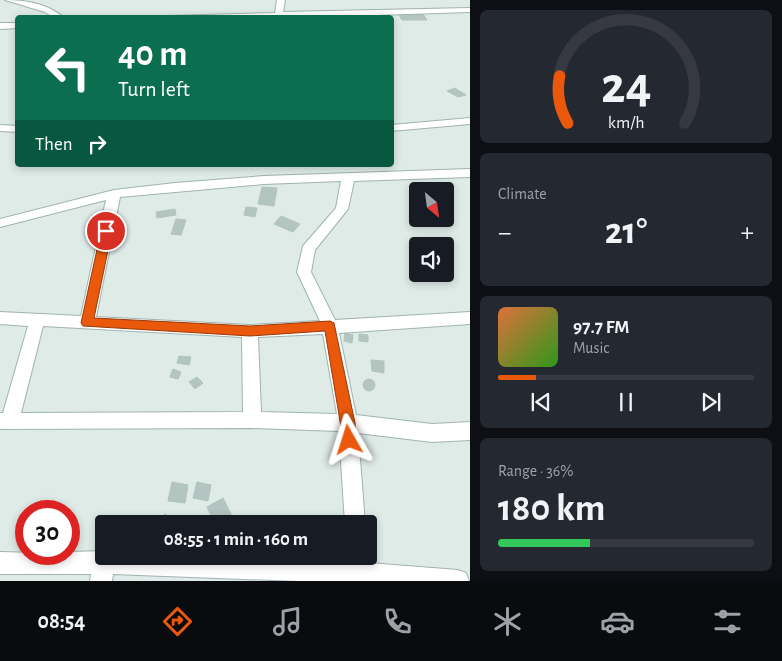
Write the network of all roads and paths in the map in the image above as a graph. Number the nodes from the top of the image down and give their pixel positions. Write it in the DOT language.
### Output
graph roads {
  1 [pos="14,0"];
  2 [pos="281,0"];
  3 [pos="460,0"];
  4 [pos="470,8"];
  5 [pos="56,15"];
  6 [pos="279,15"];
  7 [pos="303,15"];
  8 [pos="15,25"];
  9 [pos="0,26"];
  10 [pos="470,121"];
  11 [pos="0,128"];
  12 [pos="394,128"];
  13 [pos="15,129"];
  14 [pos="470,174"];
  15 [pos="348,178"];
  16 [pos="114,194"];
  17 [pos="0,223"];
  18 [pos="0,318"];
  19 [pos="470,318"];
  20 [pos="37,320"];
  21 [pos="87,323"];
  22 [pos="330,326"];
  23 [pos="250,331"];
  24 [pos="5,420"];
  25 [pos="252,420"];
  26 [pos="348,423"];
  27 [pos="470,431"];
  28 [pos="354,515"];
  29 [pos="0,563"];
  30 [pos="359,570"];
  31 [pos="103,572"];
  32 [pos="458,581"];
  1 -- 5 [label="street"];
  2 -- 6 [label="street"];
  3 -- 4 [label="street"];
  4 -- 7 [label="street"];
  8 -- 9 [label="street"];
  10 -- 12 [label="street"];
  11 -- 13 [label="street"];
  14 -- 15 [label="street"];
  15 -- 16 [label="street"];
  15 -- 22 [label="street"];
  16 -- 17 [label="street"];
  16 -- 21 [label="street"];
  18 -- 20 [label="street"];
  19 -- 22 [label="street"];
  20 -- 21 [label="street"];
  20 -- 24 [label="street"];
  21 -- 23 [label="street"];
  22 -- 23 [label="street"];
  22 -- 26 [label="street"];
  23 -- 25 [label="street"];
  24 -- 25 [label="street"];
  25 -- 26 [label="street"];
  26 -- 27 [label="street"];
  26 -- 28 [label="street"];
  29 -- 31 [label="street"];
  30 -- 31 [label="street"];
  30 -- 32 [label="street"];
}
